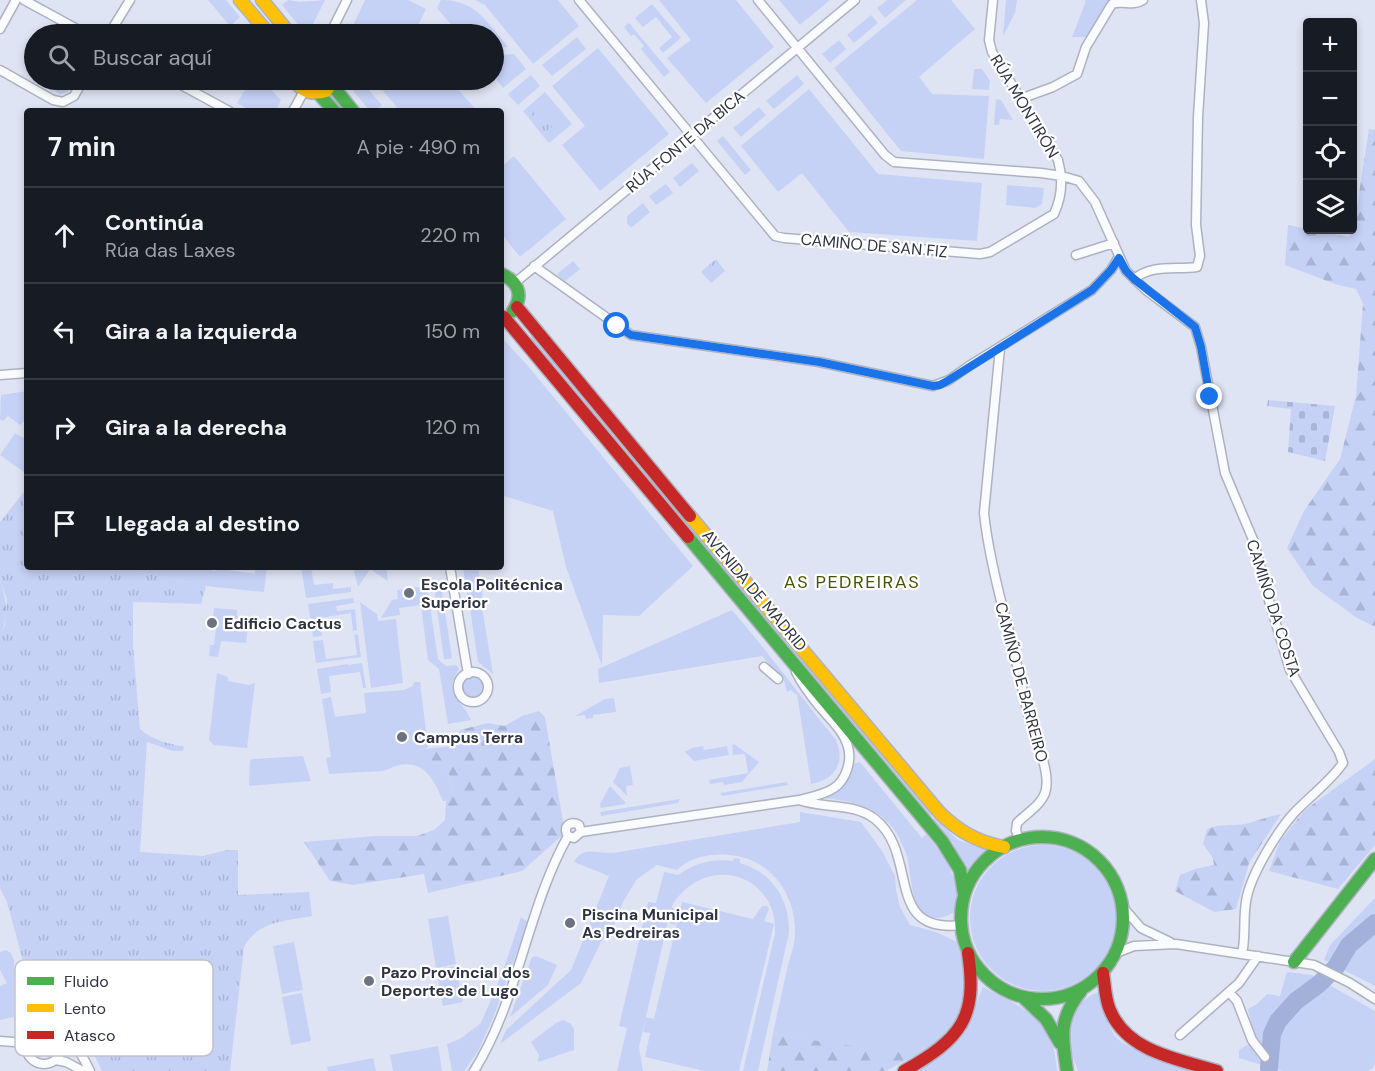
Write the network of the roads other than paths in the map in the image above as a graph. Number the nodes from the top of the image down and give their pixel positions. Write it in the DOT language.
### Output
graph roads {
  1 [pos="16,0"];
  2 [pos="24,0"];
  3 [pos="130,0"];
  4 [pos="240,0"];
  5 [pos="262,0"];
  6 [pos="347,0"];
  7 [pos="579,0"];
  8 [pos="758,0"];
  9 [pos="855,0"];
  10 [pos="993,0"];
  11 [pos="1143,0"];
  12 [pos="1201,0"];
  13 [pos="68,24"];
  14 [pos="115,24"];
  15 [pos="260,24"];
  16 [pos="282,24"];
  17 [pos="335,24"];
  18 [pos="0,29"];
  19 [pos="797,48"];
  20 [pos="0,70"];
  21 [pos="24,84"];
  22 [pos="35,90"];
  23 [pos="77,90"];
  24 [pos="190,90"];
  25 [pos="324,90"];
  26 [pos="339,90"];
  27 [pos="304,91"];
  28 [pos="320,93"];
  29 [pos="1020,99"];
  30 [pos="223,108"];
  31 [pos="295,108"];
  32 [pos="332,108"];
  33 [pos="351,108"];
  34 [pos="693,135"];
  35 [pos="1062,176"];
  36 [pos="1114,243"];
  37 [pos="1077,255"];
  38 [pos="1119,258"];
  39 [pos="534,266"];
  40 [pos="504,275"];
  41 [pos="1134,279"];
  42 [pos="516,282"];
  43 [pos="517,307"];
  44 [pos="504,316"];
  45 [pos="504,318"];
  46 [pos="1000,348"];
  47 [pos="24,373"];
  48 [pos="0,375"];
  49 [pos="451,570"];
  50 [pos="784,651"];
  51 [pos="764,667"];
  52 [pos="468,674"];
  53 [pos="778,679"];
  54 [pos="799,800"];
  55 [pos="1020,840"];
  56 [pos="1005,847"];
  57 [pos="1375,858"];
  58 [pos="964,894"];
  59 [pos="1122,906"];
  60 [pos="961,925"];
  61 [pos="1176,944"];
  62 [pos="1116,952"];
  63 [pos="968,953"];
  64 [pos="1242,954"];
  65 [pos="1258,956"];
  66 [pos="1294,962"];
  67 [pos="1103,973"];
  68 [pos="1084,988"];
  69 [pos="1229,992"];
  70 [pos="1022,998"];
  71 [pos="1375,999"];
  72 [pos="1180,1035"];
  73 [pos="0,1041"];
  74 [pos="15,1042"];
  75 [pos="1062,1047"];
  76 [pos="30,1056"];
  77 [pos="59,1056"];
  78 [pos="82,1056"];
  79 [pos="1265,1057"];
  80 [pos="56,1060"];
  81 [pos="46,1068"];
  82 [pos="81,1069"];
  83 [pos="1067,1069"];
  84 [pos="63,1071"];
  85 [pos="90,1071"];
  86 [pos="474,1071"];
  87 [pos="904,1071"];
  88 [pos="1217,1071"];
  1 -- 18 [label="street"];
  2 -- 13 [label="street"];
  3 -- 14 [label="street"];
  4 -- 15 [label="main road"];
  5 -- 16 [label="main road"];
  6 -- 17 [label="street"];
  7 -- 34 [label="street, CAMIÑO DE SAN FIZ"];
  8 -- 19 [label="street"];
  9 -- 19 [label="street, RÚA FONTE DA BICA"];
  10 -- 29 [label="street, RÚA MONTIRÓN"];
  11 -- 29 [label="street"];
  12 -- 41 [label="street"];
  19 -- 34 [label="street, RÚA FONTE DA BICA"];
  19 -- 35 [label="street"];
  20 -- 21 [label="street"];
  22 -- 23 [label="street"];
  24 -- 30 [label="street"];
  25 -- 28 [label="main road"];
  26 -- 33 [label="main road"];
  27 -- 28 [label="main road"];
  27 -- 31 [label="street"];
  28 -- 32 [label="main road"];
  29 -- 35 [label="street, RÚA MONTIRÓN"];
  34 -- 35 [label="street, CAMIÑO DE SAN FIZ"];
  34 -- 39 [label="street, RÚA FONTE DA BICA"];
  35 -- 36 [label="street"];
  36 -- 37 [label="street"];
  36 -- 38 [label="street"];
  38 -- 41 [label="street"];
  38 -- 46 [label="street"];
  39 -- 42 [label="street, RÚA FONTE DA BICA"];
  39 -- 46 [label="street"];
  40 -- 42 [label="main road"];
  41 -- 64 [label="street, CAMIÑO DA COSTA"];
  42 -- 43 [label="main road"];
  43 -- 44 [label="main road"];
  43 -- 56 [label="main road, AVENIDA DE MADRID"];
  45 -- 50 [label="main road, AVENIDA DE MADRID"];
  46 -- 55 [label="street, CAMIÑO DE BARREIRO"];
  47 -- 48 [label="street"];
  49 -- 52 [label="street"];
  50 -- 54 [label="street"];
  50 -- 58 [label="main road, AVENIDA DE MADRID"];
  51 -- 53 [label="street"];
  54 -- 60 [label="street"];
  54 -- 86 [label="street"];
  55 -- 56 [label="main road"];
  55 -- 59 [label="main road"];
  56 -- 58 [label="main road"];
  57 -- 66 [label="main road"];
  58 -- 60 [label="main road"];
  59 -- 61 [label="street"];
  59 -- 62 [label="main road"];
  60 -- 63 [label="main road"];
  61 -- 62 [label="street"];
  61 -- 64 [label="street"];
  62 -- 67 [label="main road"];
  63 -- 70 [label="main road"];
  63 -- 87 [label="main road"];
  64 -- 65 [label="street"];
  65 -- 66 [label="street"];
  65 -- 69 [label="street"];
  66 -- 71 [label="street"];
  67 -- 68 [label="main road"];
  67 -- 88 [label="main road"];
  68 -- 70 [label="main road"];
  68 -- 75 [label="main road"];
  69 -- 72 [label="street"];
  69 -- 79 [label="street"];
  70 -- 75 [label="main road"];
  73 -- 74 [label="street"];
  75 -- 83 [label="main road"];
  76 -- 81 [label="street"];
  77 -- 80 [label="street"];
  78 -- 85 [label="street"];
  80 -- 81 [label="street"];
  80 -- 82 [label="street"];
  82 -- 84 [label="street"];
}
